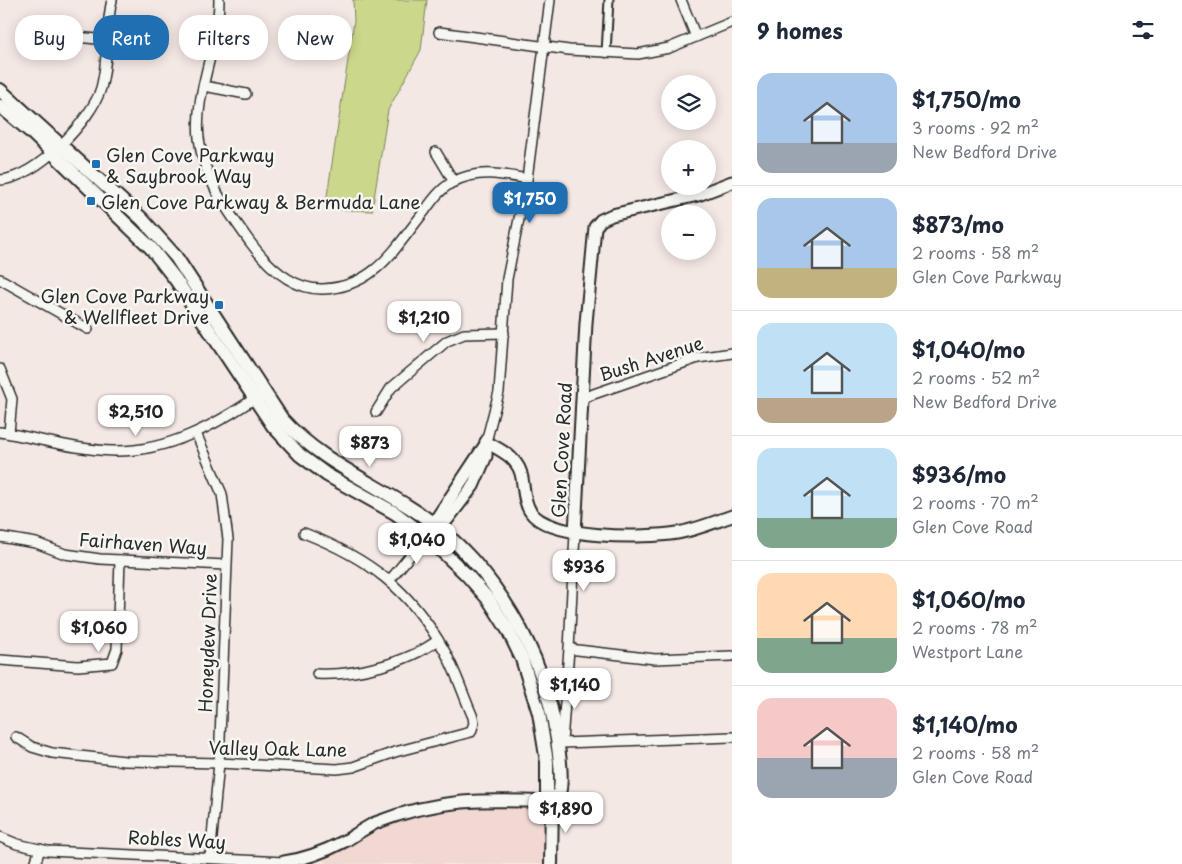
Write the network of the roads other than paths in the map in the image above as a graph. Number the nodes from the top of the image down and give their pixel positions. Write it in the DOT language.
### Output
graph roads {
  1 [pos="112,0"];
  2 [pos="219,0"];
  3 [pos="550,0"];
  4 [pos="609,0"];
  5 [pos="681,0"];
  6 [pos="110,15"];
  7 [pos="732,22"];
  8 [pos="439,32"];
  9 [pos="696,37"];
  10 [pos="544,46"];
  11 [pos="606,53"];
  12 [pos="104,60"];
  13 [pos="204,86"];
  14 [pos="0,90"];
  15 [pos="246,94"];
  16 [pos="0,106"];
  17 [pos="57,149"];
  18 [pos="436,152"];
  19 [pos="526,179"];
  20 [pos="0,180"];
  21 [pos="454,182"];
  22 [pos="732,182"];
  23 [pos="0,279"];
  24 [pos="88,329"];
  25 [pos="504,334"];
  26 [pos="732,353"];
  27 [pos="0,369"];
  28 [pos="259,395"];
  29 [pos="582,398"];
  30 [pos="376,412"];
  31 [pos="5,433"];
  32 [pos="196,433"];
  33 [pos="486,442"];
  34 [pos="732,516"];
  35 [pos="436,526"];
  36 [pos="304,533"];
  37 [pos="574,533"];
  38 [pos="426,536"];
  39 [pos="0,537"];
  40 [pos="120,560"];
  41 [pos="226,565"];
  42 [pos="390,580"];
  43 [pos="438,640"];
  44 [pos="569,649"];
  45 [pos="732,656"];
  46 [pos="0,660"];
  47 [pos="317,674"];
  48 [pos="16,737"];
  49 [pos="732,737"];
  50 [pos="562,743"];
  51 [pos="219,763"];
  52 [pos="560,770"];
  53 [pos="552,802"];
  54 [pos="0,836"];
  55 [pos="40,849"];
  56 [pos="210,858"];
  57 [pos="284,863"];
  58 [pos="35,864"];
  59 [pos="551,864"];
  1 -- 6 [label="street"];
  2 -- 13 [label="street"];
  3 -- 10 [label="street"];
  4 -- 11 [label="street"];
  5 -- 9 [label="street"];
  7 -- 9 [label="street"];
  8 -- 10 [label="street"];
  9 -- 11 [label="street"];
  10 -- 11 [label="street"];
  10 -- 19 [label="street"];
  12 -- 17 [label="street"];
  13 -- 15 [label="street"];
  13 -- 21 [label="street"];
  14 -- 17 [label="main road"];
  16 -- 17 [label="main road"];
  17 -- 20 [label="street"];
  17 -- 28 [label="main road"];
  18 -- 21 [label="street"];
  19 -- 21 [label="street"];
  19 -- 25 [label="street"];
  22 -- 29 [label="street, Glen Cove Road"];
  23 -- 24 [label="street"];
  25 -- 30 [label="street"];
  25 -- 33 [label="street"];
  26 -- 29 [label="street, Bush Avenue"];
  27 -- 31 [label="street"];
  28 -- 32 [label="street"];
  28 -- 35 [label="main road"];
  28 -- 38 [label="main road, Glen Cove Road"];
  29 -- 37 [label="street, Glen Cove Road"];
  31 -- 32 [label="street"];
  32 -- 41 [label="street, Honeydew Drive"];
  33 -- 35 [label="street"];
  33 -- 37 [label="street"];
  34 -- 37 [label="street"];
  35 -- 38 [label="street"];
  35 -- 52 [label="main road"];
  36 -- 42 [label="street, Valley Oak Lane"];
  37 -- 44 [label="street, Glen Cove Road"];
  38 -- 42 [label="street"];
  38 -- 53 [label="main road, Glen Cove Road"];
  39 -- 40 [label="street, Fairhaven Way"];
  40 -- 41 [label="street, Fairhaven Way"];
  40 -- 46 [label="street"];
  41 -- 51 [label="street, Honeydew Drive"];
  42 -- 43 [label="street, Valley Oak Lane"];
  43 -- 47 [label="street"];
  43 -- 51 [label="street, Valley Oak Lane"];
  44 -- 45 [label="street"];
  44 -- 50 [label="street, Glen Cove Road"];
  48 -- 51 [label="street, Valley Oak Lane"];
  49 -- 50 [label="street"];
  50 -- 52 [label="street, Glen Cove Road"];
  51 -- 56 [label="street, Honeydew Drive"];
  52 -- 53 [label="main road, Glen Cove Road"];
  53 -- 57 [label="street, Robles Way"];
  53 -- 59 [label="main road, Glen Cove Road"];
  54 -- 55 [label="street, Robles Way"];
  55 -- 56 [label="street, Robles Way"];
  55 -- 58 [label="street"];
  56 -- 57 [label="street, Robles Way"];
}
